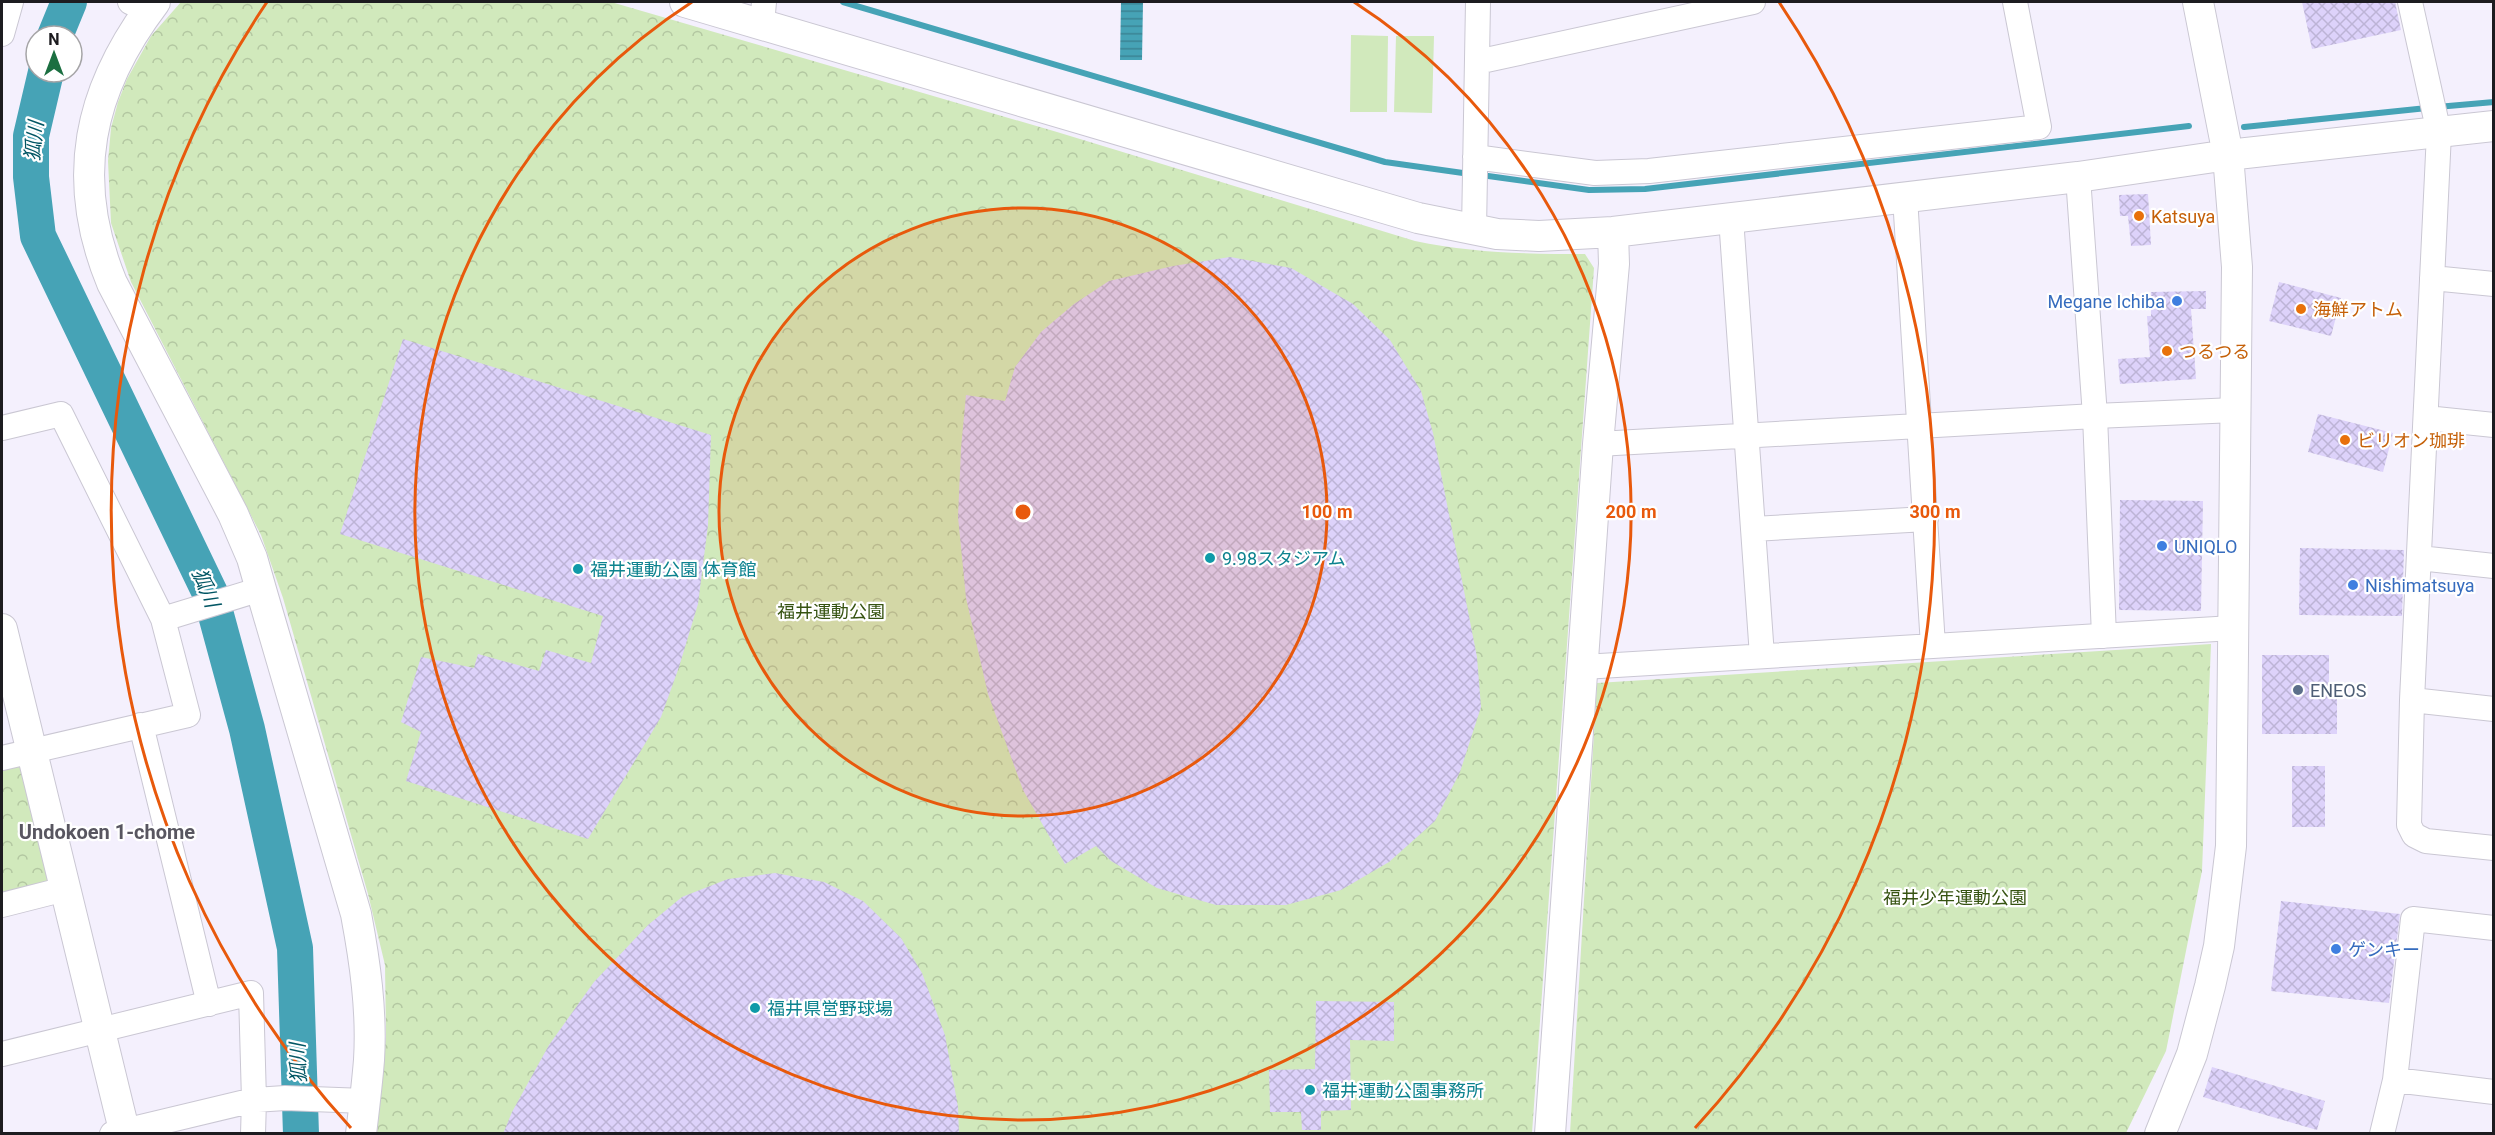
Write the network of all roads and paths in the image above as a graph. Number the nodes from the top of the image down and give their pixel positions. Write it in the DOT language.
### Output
graph roads {
  1 [pos="11,2"];
  2 [pos="685,2"];
  3 [pos="1478,2"];
  4 [pos="1753,2"];
  5 [pos="2015,2"];
  6 [pos="2198,2"];
  7 [pos="2410,2"];
  8 [pos="144,5"];
  9 [pos="763,13"];
  10 [pos="2,34"];
  11 [pos="1477,62"];
  12 [pos="2438,126"];
  13 [pos="2493,126"];
  14 [pos="2228,155"];
  15 [pos="1475,159"];
  16 [pos="2078,177"];
  17 [pos="1905,197"];
  18 [pos="1731,218"];
  19 [pos="1474,230"];
  20 [pos="1613,232"];
  21 [pos="2432,278"];
  22 [pos="2493,285"];
  23 [pos="2235,410"];
  24 [pos="2095,416"];
  25 [pos="2426,418"];
  26 [pos="1921,425"];
  27 [pos="2493,425"];
  28 [pos="2,428"];
  29 [pos="1746,436"];
  30 [pos="1598,444"];
  31 [pos="1926,519"];
  32 [pos="1753,529"];
  33 [pos="2419,558"];
  34 [pos="2493,566"];
  35 [pos="253,591"];
  36 [pos="174,615"];
  37 [pos="2233,628"];
  38 [pos="2,629"];
  39 [pos="2104,636"];
  40 [pos="1933,646"];
  41 [pos="1762,656"];
  42 [pos="1582,667"];
  43 [pos="2412,700"];
  44 [pos="2493,709"];
  45 [pos="141,725"];
  46 [pos="32,751"];
  47 [pos="2,758"];
  48 [pos="2493,848"];
  49 [pos="65,889"];
  50 [pos="2,905"];
  51 [pos="2493,928"];
  52 [pos="209,1004"];
  53 [pos="100,1030"];
  54 [pos="2,1054"];
  55 [pos="2395,1080"];
  56 [pos="2493,1092"];
  57 [pos="255,1100"];
  58 [pos="356,1100"];
  59 [pos="121,1132"];
  60 [pos="253,1134"];
  61 [pos="362,1134"];
  62 [pos="1550,1134"];
  63 [pos="2160,1134"];
  64 [pos="2382,1134"];
  1 -- 10 [label="street"];
  2 -- 9 [label="street"];
  3 -- 11 [label="street"];
  4 -- 11 [label="street"];
  5 -- 15 [label="street"];
  6 -- 14 [label="street"];
  7 -- 12 [label="street"];
  8 -- 35 [label="street"];
  9 -- 19 [label="street"];
  11 -- 15 [label="street"];
  12 -- 13 [label="street"];
  12 -- 14 [label="street"];
  12 -- 21 [label="street"];
  14 -- 16 [label="street"];
  14 -- 23 [label="street"];
  15 -- 19 [label="street"];
  16 -- 17 [label="street"];
  16 -- 24 [label="street"];
  17 -- 18 [label="street"];
  17 -- 26 [label="street"];
  18 -- 20 [label="street"];
  18 -- 29 [label="street"];
  19 -- 20 [label="street"];
  20 -- 30 [label="street"];
  21 -- 22 [label="street"];
  21 -- 25 [label="street"];
  23 -- 24 [label="street"];
  23 -- 37 [label="street"];
  24 -- 26 [label="street"];
  24 -- 39 [label="street"];
  25 -- 27 [label="street"];
  25 -- 33 [label="street"];
  26 -- 29 [label="street"];
  26 -- 31 [label="street"];
  28 -- 36 [label="street"];
  29 -- 30 [label="street"];
  29 -- 32 [label="street"];
  30 -- 42 [label="street"];
  31 -- 32 [label="street"];
  31 -- 40 [label="street"];
  32 -- 41 [label="street"];
  33 -- 34 [label="street"];
  33 -- 43 [label="street"];
  35 -- 36 [label="street"];
  35 -- 58 [label="street"];
  36 -- 45 [label="street"];
  37 -- 39 [label="street"];
  37 -- 63 [label="street"];
  38 -- 46 [label="street"];
  39 -- 40 [label="street"];
  40 -- 41 [label="street"];
  41 -- 42 [label="street"];
  42 -- 62 [label="street"];
  43 -- 44 [label="street"];
  43 -- 48 [label="street"];
  45 -- 46 [label="street"];
  45 -- 52 [label="street"];
  46 -- 47 [label="street"];
  46 -- 49 [label="street"];
  49 -- 50 [label="street"];
  49 -- 53 [label="street"];
  51 -- 55 [label="street"];
  52 -- 53 [label="street"];
  52 -- 57 [label="street"];
  53 -- 54 [label="street"];
  53 -- 59 [label="street"];
  55 -- 56 [label="street"];
  55 -- 64 [label="street"];
  57 -- 58 [label="street"];
  57 -- 59 [label="street"];
  57 -- 60 [label="street"];
  58 -- 61 [label="street"];
}
